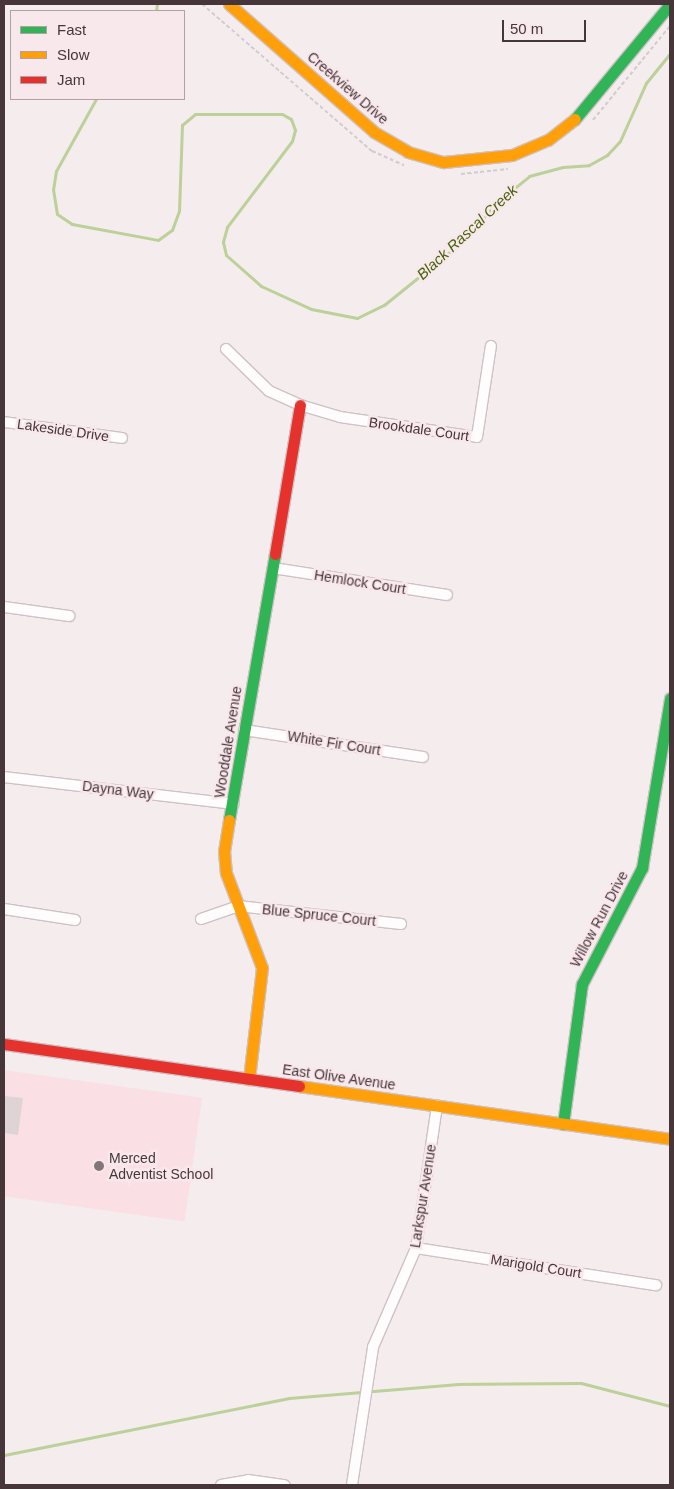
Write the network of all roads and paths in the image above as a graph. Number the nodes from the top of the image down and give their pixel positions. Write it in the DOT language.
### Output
graph roads {
  1 [pos="202,4"];
  2 [pos="229,4"];
  3 [pos="670,4"];
  4 [pos="670,26"];
  5 [pos="588,125"];
  6 [pos="407,166"];
  7 [pos="515,167"];
  8 [pos="454,174"];
  9 [pos="491,346"];
  10 [pos="226,349"];
  11 [pos="300,405"];
  12 [pos="4,422"];
  13 [pos="122,438"];
  14 [pos="273,568"];
  15 [pos="447,595"];
  16 [pos="4,607"];
  17 [pos="69,616"];
  18 [pos="670,698"];
  19 [pos="244,730"];
  20 [pos="423,757"];
  21 [pos="4,777"];
  22 [pos="233,804"];
  23 [pos="238,906"];
  24 [pos="4,909"];
  25 [pos="202,919"];
  26 [pos="74,920"];
  27 [pos="400,924"];
  28 [pos="4,1044"];
  29 [pos="249,1079"];
  30 [pos="437,1106"];
  31 [pos="563,1124"];
  32 [pos="670,1139"];
  33 [pos="416,1248"];
  34 [pos="656,1285"];
  35 [pos="221,1485"];
  36 [pos="285,1485"];
  37 [pos="352,1485"];
  1 -- 6 [label="path"];
  2 -- 3 [label="street, Creekview Drive"];
  4 -- 5 [label="path"];
  7 -- 8 [label="path"];
  9 -- 11 [label="street, Brookdale Court"];
  10 -- 11 [label="street"];
  11 -- 14 [label="street, Wooddale Avenue"];
  12 -- 13 [label="street, Lakeside Drive"];
  14 -- 15 [label="street, Hemlock Court"];
  14 -- 19 [label="street, Wooddale Avenue"];
  16 -- 17 [label="street"];
  18 -- 31 [label="street, Willow Run Drive"];
  19 -- 20 [label="street, White Fir Court"];
  19 -- 22 [label="street, Wooddale Avenue"];
  21 -- 22 [label="street, Dayna Way"];
  22 -- 23 [label="street, Wooddale Avenue"];
  23 -- 25 [label="street"];
  23 -- 27 [label="street, Blue Spruce Court"];
  23 -- 29 [label="street, Wooddale Avenue"];
  24 -- 26 [label="street"];
  28 -- 29 [label="street, East Olive Avenue"];
  29 -- 30 [label="street, East Olive Avenue"];
  30 -- 31 [label="street, East Olive Avenue"];
  30 -- 33 [label="street, Larkspur Avenue"];
  31 -- 32 [label="street, East Olive Avenue"];
  33 -- 34 [label="street, Marigold Court"];
  33 -- 37 [label="street, Larkspur Avenue"];
  35 -- 36 [label="street"];
}
